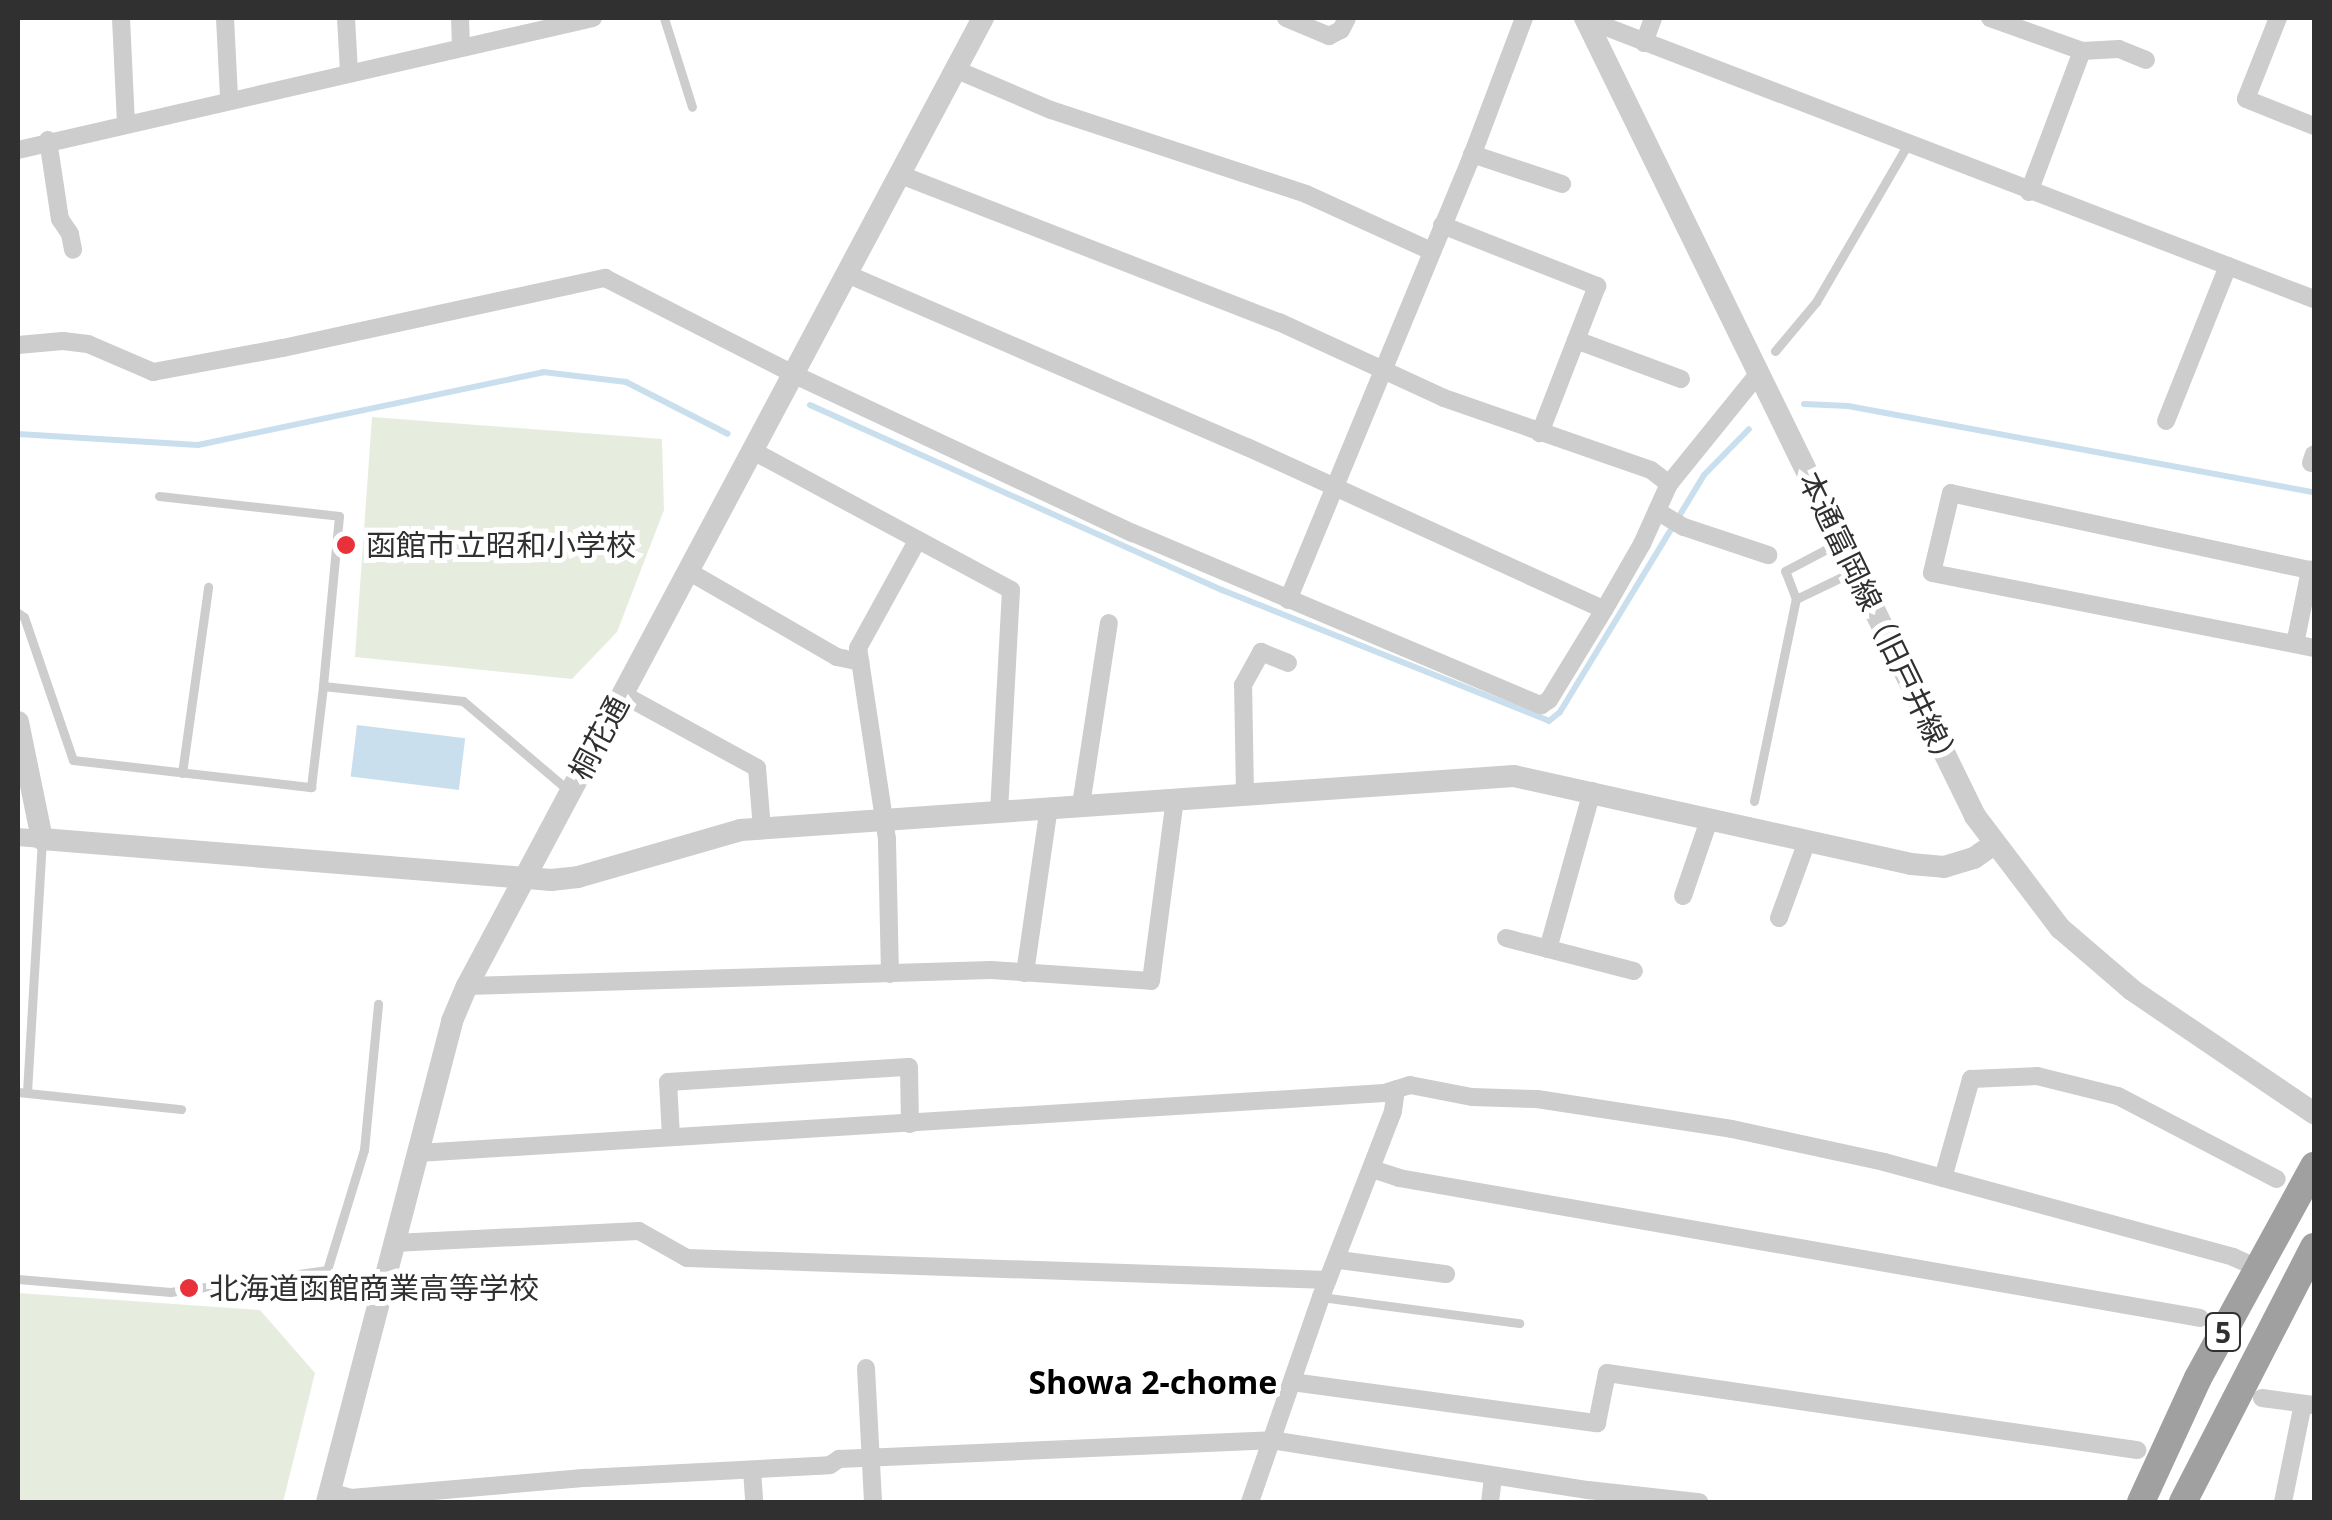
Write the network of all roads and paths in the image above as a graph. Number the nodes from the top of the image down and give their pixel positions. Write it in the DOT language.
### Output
graph roads {
  1 [pos="121,18"];
  2 [pos="225,18"];
  3 [pos="346,18"];
  4 [pos="460,18"];
  5 [pos="664,18"];
  6 [pos="983,18"];
  7 [pos="1286,18"];
  8 [pos="1346,18"];
  9 [pos="1524,18"];
  10 [pos="1584,18"];
  11 [pos="1653,18"];
  12 [pos="1990,18"];
  13 [pos="2278,18"];
  14 [pos="582,19"];
  15 [pos="1644,43"];
  16 [pos="461,47"];
  17 [pos="2082,51"];
  18 [pos="2146,60"];
  19 [pos="957,70"];
  20 [pos="349,71"];
  21 [pos="230,98"];
  22 [pos="692,107"];
  23 [pos="126,123"];
  24 [pos="2314,126"];
  25 [pos="48,140"];
  26 [pos="1908,144"];
  27 [pos="18,150"];
  28 [pos="1472,154"];
  29 [pos="901,175"];
  30 [pos="1562,184"];
  31 [pos="2029,192"];
  32 [pos="1442,226"];
  33 [pos="73,250"];
  34 [pos="1432,250"];
  35 [pos="2228,266"];
  36 [pos="848,274"];
  37 [pos="2314,299"];
  38 [pos="1576,340"];
  39 [pos="18,344"];
  40 [pos="1775,351"];
  41 [pos="1384,371"];
  42 [pos="1758,374"];
  43 [pos="794,375"];
  44 [pos="1681,380"];
  45 [pos="2166,421"];
  46 [pos="1540,433"];
  47 [pos="753,452"];
  48 [pos="1670,484"];
  49 [pos="1336,488"];
  50 [pos="159,496"];
  51 [pos="1660,513"];
  52 [pos="917,541"];
  53 [pos="1840,542"];
  54 [pos="1768,555"];
  55 [pos="2312,570"];
  56 [pos="688,571"];
  57 [pos="1855,571"];
  58 [pos="208,588"];
  59 [pos="1796,598"];
  60 [pos="1288,600"];
  61 [pos="1604,610"];
  62 [pos="18,613"];
  63 [pos="1108,622"];
  64 [pos="2295,644"];
  65 [pos="2314,648"];
  66 [pos="860,662"];
  67 [pos="1288,664"];
  68 [pos="323,686"];
  69 [pos="622,694"];
  70 [pos="18,722"];
  71 [pos="182,773"];
  72 [pos="1592,791"];
  73 [pos="570,792"];
  74 [pos="1245,794"];
  75 [pos="1176,800"];
  76 [pos="1754,801"];
  77 [pos="1081,805"];
  78 [pos="1048,807"];
  79 [pos="998,812"];
  80 [pos="883,819"];
  81 [pos="762,829"];
  82 [pos="1706,829"];
  83 [pos="18,837"];
  84 [pos="42,839"];
  85 [pos="1994,844"];
  86 [pos="1804,852"];
  87 [pos="524,878"];
  88 [pos="1683,896"];
  89 [pos="1779,918"];
  90 [pos="1506,938"];
  91 [pos="1548,949"];
  92 [pos="1634,970"];
  93 [pos="1025,973"];
  94 [pos="890,974"];
  95 [pos="467,986"];
  96 [pos="378,1004"];
  97 [pos="1396,1089"];
  98 [pos="22,1092"];
  99 [pos="181,1110"];
  100 [pos="2314,1114"];
  101 [pos="910,1124"];
  102 [pos="671,1137"];
  103 [pos="418,1152"];
  104 [pos="2314,1166"];
  105 [pos="1372,1168"];
  106 [pos="1942,1178"];
  107 [pos="2277,1179"];
  108 [pos="394,1243"];
  109 [pos="2314,1247"];
  110 [pos="1339,1260"];
  111 [pos="2258,1268"];
  112 [pos="1446,1274"];
  113 [pos="18,1279"];
  114 [pos="1325,1288"];
  115 [pos="2200,1318"];
  116 [pos="1519,1323"];
  117 [pos="866,1368"];
  118 [pos="1292,1382"];
  119 [pos="2262,1398"];
  120 [pos="2309,1404"];
  121 [pos="1270,1440"];
  122 [pos="2137,1450"];
  123 [pos="870,1458"];
  124 [pos="752,1470"];
  125 [pos="1493,1476"];
  126 [pos="328,1497"];
  127 [pos="754,1502"];
  128 [pos="872,1502"];
  129 [pos="1250,1502"];
  130 [pos="1490,1502"];
  131 [pos="1699,1502"];
  132 [pos="2141,1502"];
  133 [pos="2183,1502"];
  134 [pos="2283,1502"];
  1 -- 23 [label="street"];
  2 -- 21 [label="street"];
  3 -- 20 [label="street"];
  4 -- 16 [label="street"];
  5 -- 22 [label="lane"];
  6 -- 19 [label="street, 桐花通"];
  7 -- 8 [label="street"];
  9 -- 28 [label="street"];
  10 -- 15 [label="street"];
  10 -- 42 [label="street, 本通富岡線（旧戸井線）"];
  11 -- 15 [label="street"];
  12 -- 17 [label="street"];
  13 -- 24 [label="street"];
  14 -- 16 [label="street"];
  15 -- 26 [label="street"];
  16 -- 20 [label="street"];
  17 -- 18 [label="street"];
  17 -- 31 [label="street"];
  19 -- 29 [label="street, 桐花通"];
  19 -- 34 [label="street"];
  20 -- 21 [label="street"];
  21 -- 23 [label="street"];
  23 -- 25 [label="street"];
  25 -- 27 [label="street"];
  25 -- 33 [label="street"];
  26 -- 31 [label="street"];
  26 -- 40 [label="lane"];
  28 -- 30 [label="street"];
  28 -- 32 [label="street"];
  29 -- 36 [label="street, 桐花通"];
  29 -- 41 [label="street"];
  31 -- 35 [label="street"];
  32 -- 34 [label="street"];
  32 -- 38 [label="street"];
  34 -- 41 [label="street"];
  35 -- 37 [label="street"];
  35 -- 45 [label="street"];
  36 -- 43 [label="street, 桐花通"];
  36 -- 49 [label="street"];
  38 -- 44 [label="street"];
  38 -- 46 [label="street"];
  39 -- 43 [label="street"];
  41 -- 46 [label="street"];
  41 -- 49 [label="street"];
  42 -- 48 [label="street"];
  42 -- 53 [label="street, 本通富岡線（旧戸井線）"];
  43 -- 47 [label="street, 桐花通"];
  43 -- 60 [label="street"];
  46 -- 48 [label="street"];
  47 -- 52 [label="street"];
  47 -- 56 [label="street, 桐花通"];
  48 -- 51 [label="street"];
  49 -- 60 [label="street"];
  49 -- 61 [label="street"];
  50 -- 68 [label="lane"];
  51 -- 54 [label="street"];
  51 -- 61 [label="street"];
  52 -- 66 [label="street"];
  52 -- 79 [label="street"];
  53 -- 57 [label="street, 本通富岡線（旧戸井線）"];
  53 -- 59 [label="lane"];
  55 -- 64 [label="street"];
  55 -- 64 [label="street"];
  56 -- 66 [label="street"];
  56 -- 69 [label="street, 桐花通"];
  57 -- 59 [label="lane"];
  57 -- 85 [label="street, 本通富岡線（旧戸井線）"];
  58 -- 71 [label="lane"];
  59 -- 76 [label="lane"];
  60 -- 61 [label="street"];
  62 -- 71 [label="lane"];
  63 -- 77 [label="street"];
  64 -- 65 [label="street"];
  66 -- 80 [label="street"];
  67 -- 74 [label="street"];
  68 -- 71 [label="lane"];
  68 -- 73 [label="lane"];
  69 -- 73 [label="street, 桐花通"];
  69 -- 81 [label="street"];
  70 -- 84 [label="street"];
  72 -- 74 [label="street"];
  72 -- 85 [label="street"];
  72 -- 91 [label="street"];
  73 -- 87 [label="street, 桐花通"];
  74 -- 75 [label="street"];
  75 -- 77 [label="street"];
  75 -- 93 [label="street"];
  77 -- 78 [label="street"];
  78 -- 79 [label="street"];
  78 -- 93 [label="street"];
  79 -- 80 [label="street"];
  80 -- 81 [label="street"];
  80 -- 94 [label="street"];
  81 -- 87 [label="street"];
  82 -- 88 [label="street"];
  83 -- 84 [label="street"];
  84 -- 87 [label="street"];
  84 -- 98 [label="lane"];
  85 -- 100 [label="street, 本通富岡線（旧戸井線）"];
  86 -- 89 [label="street"];
  87 -- 95 [label="street, 桐花通"];
  90 -- 91 [label="street"];
  91 -- 92 [label="street"];
  93 -- 94 [label="street"];
  94 -- 95 [label="street"];
  95 -- 103 [label="street, 桐花通"];
  96 -- 113 [label="lane"];
  97 -- 101 [label="street"];
  97 -- 105 [label="street"];
  97 -- 106 [label="street"];
  98 -- 99 [label="lane"];
  101 -- 102 [label="street"];
  101 -- 102 [label="street"];
  102 -- 103 [label="street"];
  103 -- 108 [label="street, 桐花通"];
  104 -- 111 [label="highway, 5"];
  105 -- 110 [label="street"];
  105 -- 115 [label="street"];
  106 -- 107 [label="street"];
  106 -- 111 [label="street"];
  108 -- 114 [label="street"];
  108 -- 126 [label="street, 桐花通"];
  109 -- 133 [label="highway, 5"];
  110 -- 112 [label="street"];
  110 -- 114 [label="street"];
  111 -- 132 [label="highway, 5"];
  114 -- 116 [label="lane"];
  114 -- 118 [label="street"];
  117 -- 123 [label="street"];
  118 -- 121 [label="street"];
  118 -- 122 [label="street"];
  119 -- 120 [label="street"];
  120 -- 134 [label="street"];
  121 -- 123 [label="street"];
  121 -- 125 [label="street"];
  121 -- 129 [label="street"];
  123 -- 124 [label="street"];
  123 -- 128 [label="street"];
  124 -- 126 [label="street"];
  124 -- 127 [label="street"];
  125 -- 130 [label="street"];
  125 -- 131 [label="street"];
}
